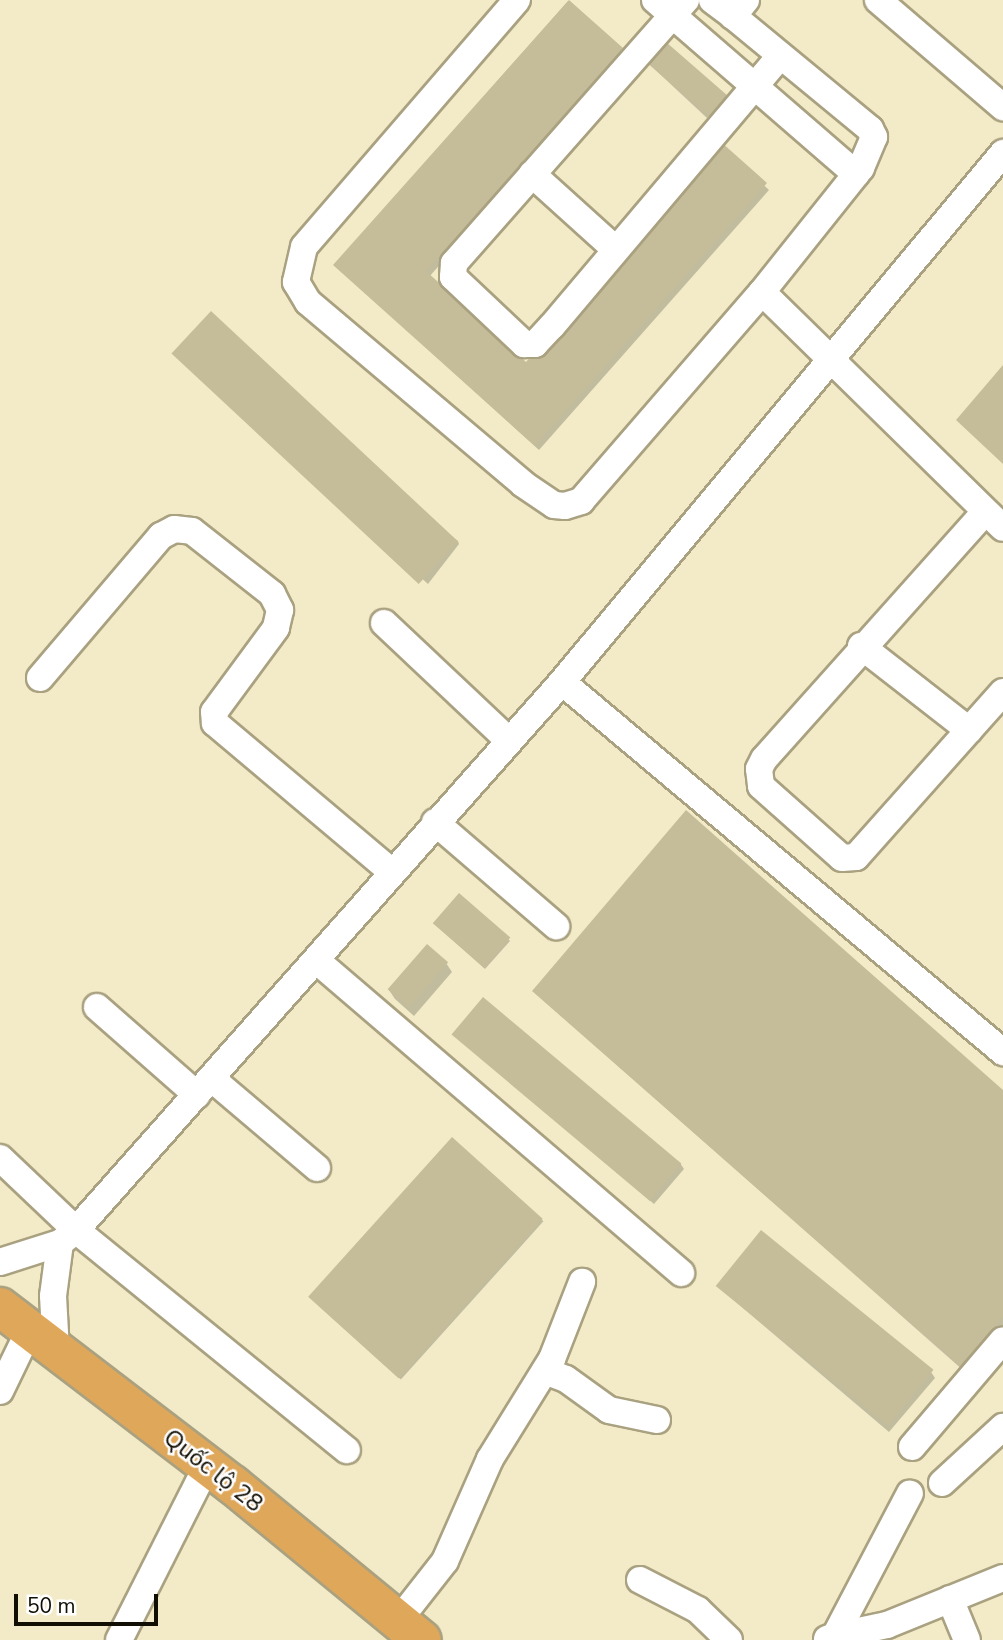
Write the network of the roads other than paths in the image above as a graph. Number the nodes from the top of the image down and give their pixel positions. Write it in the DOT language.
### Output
graph roads {
  1 [pos="517,0"];
  2 [pos="712,0"];
  3 [pos="878,0"];
  4 [pos="671,5"];
  5 [pos="740,8"];
  6 [pos="780,56"];
  7 [pos="754,85"];
  8 [pos="1003,107"];
  9 [pos="1003,153"];
  10 [pos="532,174"];
  11 [pos="856,174"];
  12 [pos="616,250"];
  13 [pos="762,292"];
  14 [pos="830,362"];
  15 [pos="994,520"];
  16 [pos="384,623"];
  17 [pos="861,646"];
  18 [pos="40,678"];
  19 [pos="562,682"];
  20 [pos="1003,692"];
  21 [pos="969,730"];
  22 [pos="507,739"];
  23 [pos="435,822"];
  24 [pos="391,871"];
  25 [pos="555,926"];
  26 [pos="316,960"];
  27 [pos="97,1007"];
  28 [pos="1003,1052"];
  29 [pos="204,1086"];
  30 [pos="0,1158"];
  31 [pos="317,1168"];
  32 [pos="68,1237"];
  33 [pos="0,1262"];
  34 [pos="681,1273"];
  35 [pos="582,1282"];
  36 [pos="29,1329"];
  37 [pos="1003,1340"];
  38 [pos="545,1371"];
  39 [pos="0,1391"];
  40 [pos="657,1420"];
  41 [pos="1003,1426"];
  42 [pos="912,1447"];
  43 [pos="347,1450"];
  44 [pos="207,1466"];
  45 [pos="942,1483"];
  46 [pos="911,1493"];
  47 [pos="1003,1578"];
  48 [pos="640,1580"];
  49 [pos="950,1599"];
  50 [pos="891,1632"];
  51 [pos="415,1635"];
  52 [pos="844,1637"];
  53 [pos="119,1640"];
  54 [pos="729,1640"];
  55 [pos="967,1640"];
  1 -- 13 [label="street"];
  2 -- 5 [label="street"];
  3 -- 8 [label="street"];
  4 -- 7 [label="street"];
  4 -- 10 [label="street"];
  5 -- 6 [label="street"];
  6 -- 7 [label="street"];
  6 -- 11 [label="street"];
  7 -- 11 [label="street"];
  7 -- 12 [label="street"];
  9 -- 14 [label="street"];
  10 -- 12 [label="street"];
  10 -- 12 [label="street"];
  11 -- 13 [label="street"];
  13 -- 14 [label="street"];
  14 -- 15 [label="street"];
  14 -- 19 [label="street"];
  15 -- 17 [label="street"];
  16 -- 22 [label="street"];
  17 -- 21 [label="street"];
  17 -- 21 [label="street"];
  18 -- 24 [label="street"];
  19 -- 22 [label="street"];
  19 -- 28 [label="street"];
  20 -- 21 [label="street"];
  22 -- 23 [label="street"];
  23 -- 24 [label="street"];
  23 -- 25 [label="street"];
  24 -- 26 [label="street"];
  26 -- 29 [label="street"];
  26 -- 34 [label="street"];
  27 -- 29 [label="street"];
  29 -- 31 [label="street"];
  29 -- 32 [label="street"];
  30 -- 32 [label="street"];
  32 -- 33 [label="street"];
  32 -- 36 [label="street"];
  32 -- 43 [label="street"];
  35 -- 38 [label="street"];
  36 -- 39 [label="street"];
  36 -- 44 [label="highway, Quốc lộ 28"];
  37 -- 42 [label="street"];
  38 -- 40 [label="street"];
  38 -- 51 [label="street"];
  41 -- 45 [label="street"];
  44 -- 51 [label="highway, Quốc lộ 28"];
  44 -- 53 [label="street"];
  46 -- 52 [label="street"];
  47 -- 49 [label="street"];
  48 -- 54 [label="street"];
  49 -- 50 [label="street"];
  49 -- 55 [label="street"];
  50 -- 52 [label="street"];
}
